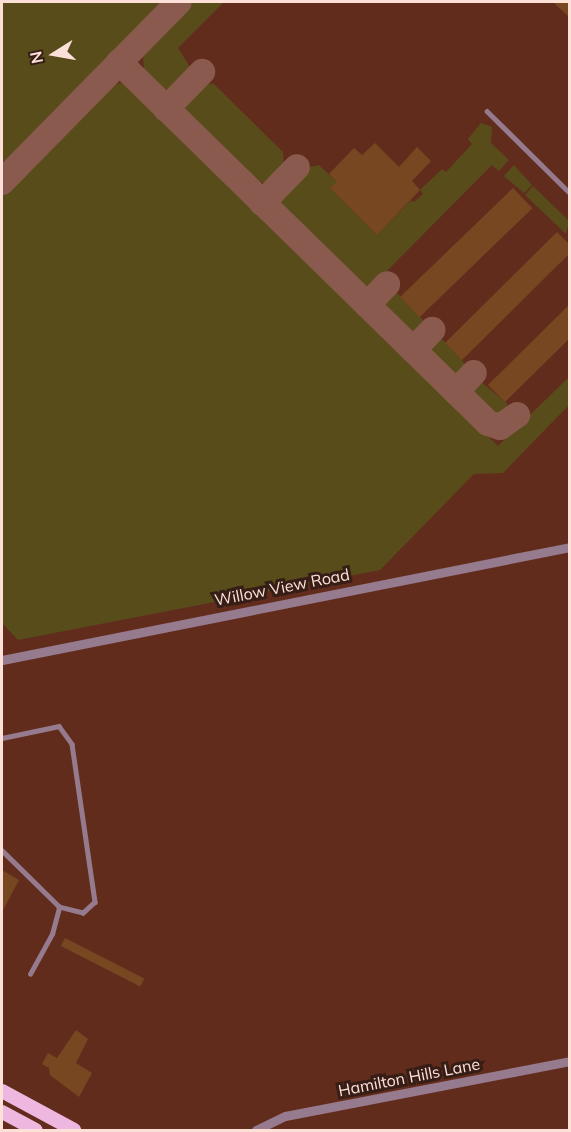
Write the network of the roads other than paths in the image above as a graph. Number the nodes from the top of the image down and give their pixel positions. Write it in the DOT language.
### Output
graph roads {
  1 [pos="487,111"];
  2 [pos="570,193"];
  3 [pos="570,547"];
  4 [pos="2,660"];
  5 [pos="2,738"];
  6 [pos="2,851"];
  7 [pos="59,907"];
  8 [pos="30,975"];
  9 [pos="570,1061"];
  10 [pos="2,1091"];
  11 [pos="2,1112"];
  12 [pos="36,1131"];
  13 [pos="74,1131"];
  14 [pos="256,1131"];
  1 -- 2 [label="lane"];
  3 -- 4 [label="street, Willow View Road"];
  5 -- 7 [label="lane"];
  6 -- 7 [label="lane"];
  7 -- 8 [label="lane"];
  9 -- 14 [label="street, Hamilton Hills Lane"];
  10 -- 13 [label="main road"];
  11 -- 12 [label="main road"];
}
